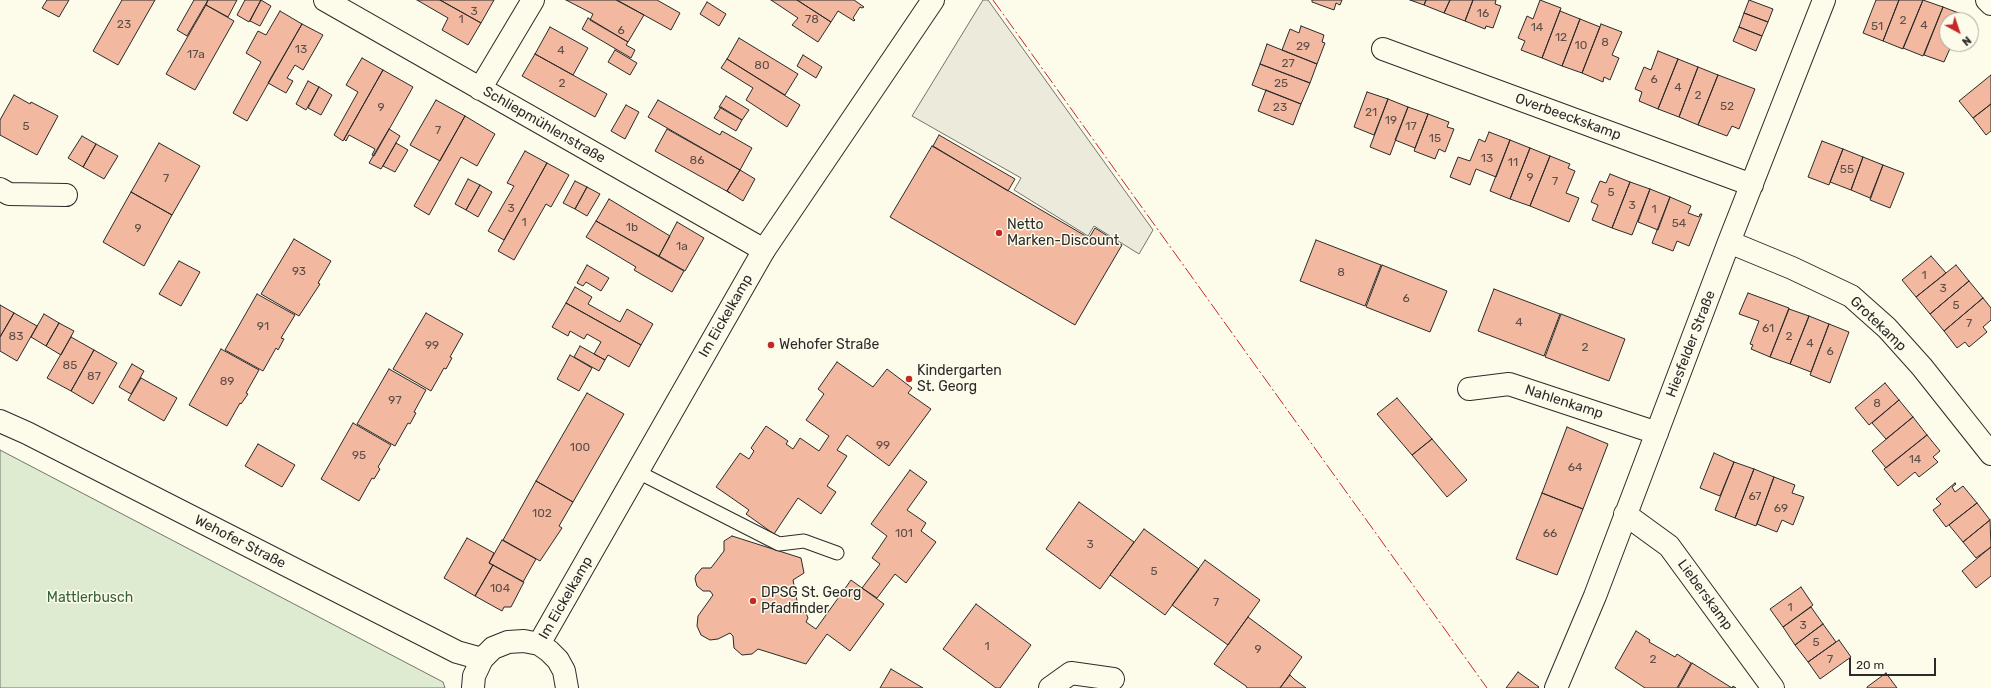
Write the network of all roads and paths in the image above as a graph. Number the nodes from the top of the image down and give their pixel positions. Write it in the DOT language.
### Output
graph roads {
  1 [pos="325,0"];
  2 [pos="532,0"];
  3 [pos="933,0"];
  4 [pos="1824,0"];
  5 [pos="1987,0"];
  6 [pos="1991,4"];
  7 [pos="1383,49"];
  8 [pos="480,89"];
  9 [pos="1752,185"];
  10 [pos="0,189"];
  11 [pos="66,195"];
  12 [pos="1729,242"];
  13 [pos="764,250"];
  14 [pos="1470,389"];
  15 [pos="0,421"];
  16 [pos="1657,433"];
  17 [pos="1991,454"];
  18 [pos="638,472"];
  19 [pos="1625,514"];
  20 [pos="837,553"];
  21 [pos="539,644"];
  22 [pos="482,659"];
  23 [pos="1113,679"];
  24 [pos="473,688"];
  25 [pos="566,688"];
  26 [pos="1050,688"];
  27 [pos="1556,688"];
  28 [pos="1773,688"];
  1 -- 8 [label="street, Schliepmühlenstraße"];
  2 -- 8 [label="street"];
  3 -- 13 [label="street, Im Eickelkamp"];
  4 -- 9 [label="street, Hiesfelder Straße"];
  5 -- 6 [label="street"];
  7 -- 9 [label="street, Overbeeckskamp"];
  8 -- 13 [label="street, Schliepmühlenstraße"];
  9 -- 12 [label="street, Hiesfelder Straße"];
  10 -- 11 [label="street"];
  12 -- 16 [label="street, Hiesfelder Straße"];
  12 -- 17 [label="street, Grotekamp"];
  13 -- 18 [label="street, Im Eickelkamp"];
  14 -- 16 [label="street, Nahlenkamp"];
  15 -- 22 [label="street, Wehofer Straße"];
  16 -- 19 [label="street, Hiesfelder Straße"];
  18 -- 20 [label="lane"];
  18 -- 21 [label="street, Im Eickelkamp"];
  19 -- 27 [label="street, Hiesfelder Straße"];
  19 -- 28 [label="street, Lieberskamp"];
  21 -- 22 [label="street, Im Eickelkamp"];
  21 -- 25 [label="street, Im Eickelkamp"];
  22 -- 24 [label="street, Im Eickelkamp"];
  23 -- 26 [label="street"];
}
